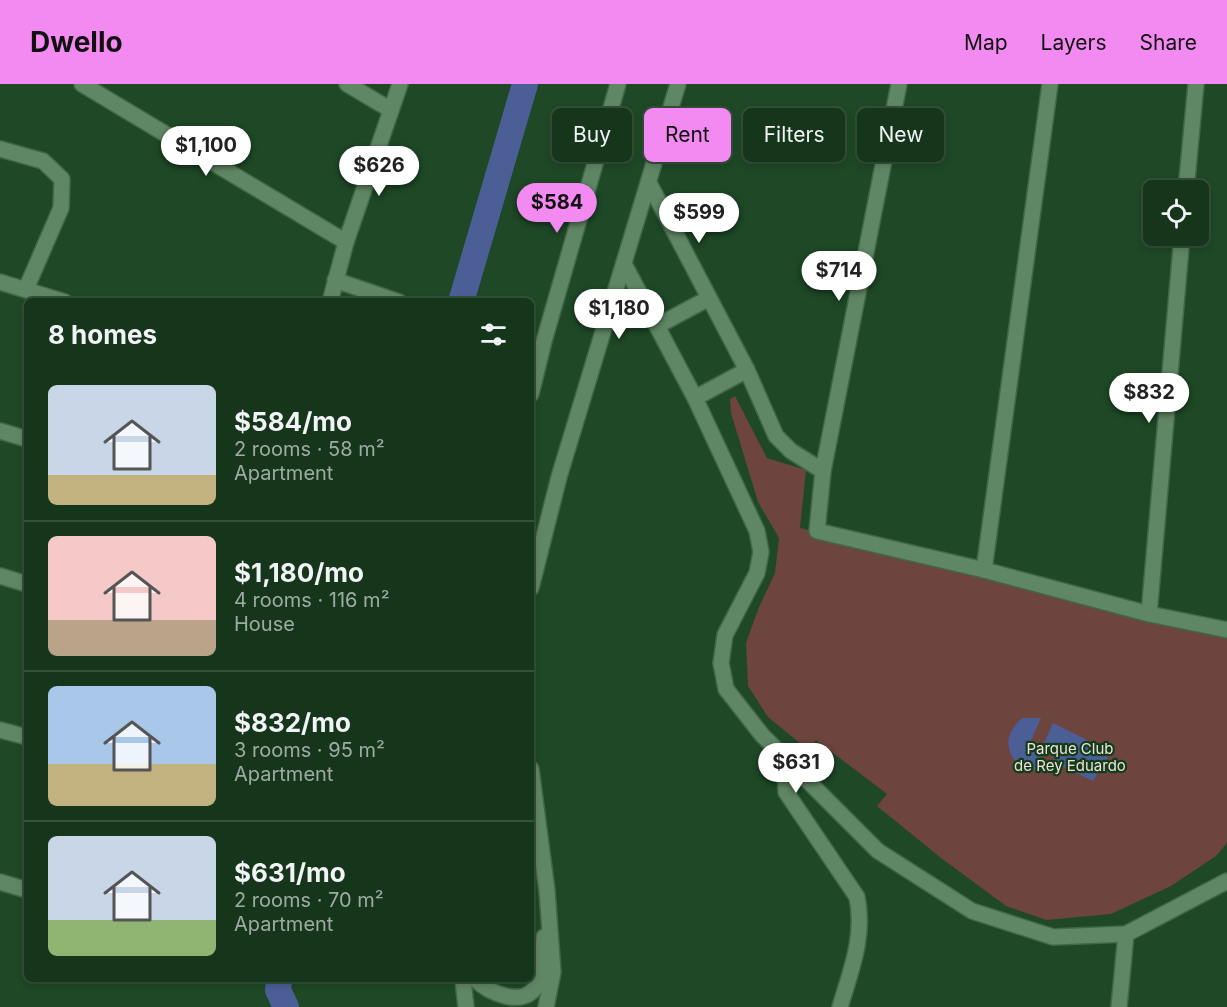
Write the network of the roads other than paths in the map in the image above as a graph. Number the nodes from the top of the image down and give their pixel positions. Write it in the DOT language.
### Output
graph roads {
  1 [pos="82,84"];
  2 [pos="347,84"];
  3 [pos="400,84"];
  4 [pos="618,84"];
  5 [pos="678,84"];
  6 [pos="899,84"];
  7 [pos="1050,84"];
  8 [pos="1196,84"];
  9 [pos="391,110"];
  10 [pos="0,149"];
  11 [pos="1187,180"];
  12 [pos="649,183"];
  13 [pos="346,242"];
  14 [pos="1181,246"];
  15 [pos="624,264"];
  16 [pos="335,280"];
  17 [pos="0,282"];
  18 [pos="26,289"];
  19 [pos="53,298"];
  20 [pos="331,298"];
  21 [pos="387,298"];
  22 [pos="709,298"];
  23 [pos="657,326"];
  24 [pos="537,339"];
  25 [pos="534,368"];
  26 [pos="747,370"];
  27 [pos="695,398"];
  28 [pos="0,431"];
  29 [pos="24,438"];
  30 [pos="823,471"];
  31 [pos="984,570"];
  32 [pos="0,576"];
  33 [pos="534,576"];
  34 [pos="24,583"];
  35 [pos="1149,614"];
  36 [pos="1227,630"];
  37 [pos="0,730"];
  38 [pos="24,737"];
  39 [pos="792,766"];
  40 [pos="535,815"];
  41 [pos="1227,881"];
  42 [pos="0,882"];
  43 [pos="24,889"];
  44 [pos="547,891"];
  45 [pos="1126,934"];
  46 [pos="463,982"];
  47 [pos="478,982"];
  48 [pos="466,1007"];
  49 [pos="546,1007"];
  50 [pos="840,1007"];
  51 [pos="1119,1007"];
  1 -- 13 [label="street"];
  2 -- 9 [label="street"];
  3 -- 9 [label="street"];
  4 -- 24 [label="street"];
  5 -- 12 [label="street"];
  6 -- 30 [label="street"];
  7 -- 31 [label="street"];
  8 -- 11 [label="street"];
  9 -- 13 [label="street"];
  10 -- 18 [label="street"];
  12 -- 15 [label="street"];
  12 -- 22 [label="street"];
  13 -- 16 [label="street"];
  14 -- 35 [label="street"];
  15 -- 23 [label="street"];
  15 -- 33 [label="street"];
  16 -- 20 [label="street"];
  16 -- 21 [label="street"];
  17 -- 18 [label="street"];
  18 -- 19 [label="street"];
  22 -- 23 [label="street"];
  22 -- 26 [label="street"];
  23 -- 27 [label="street"];
  24 -- 25 [label="street"];
  26 -- 27 [label="street"];
  26 -- 30 [label="street"];
  27 -- 39 [label="street"];
  28 -- 29 [label="street"];
  30 -- 31 [label="street"];
  31 -- 35 [label="street"];
  32 -- 34 [label="street"];
  35 -- 36 [label="street"];
  37 -- 38 [label="street"];
  39 -- 45 [label="street"];
  39 -- 50 [label="street"];
  40 -- 44 [label="street"];
  41 -- 45 [label="street"];
  42 -- 43 [label="street"];
  44 -- 47 [label="street"];
  44 -- 49 [label="street"];
  45 -- 51 [label="street"];
  46 -- 48 [label="street"];
}
